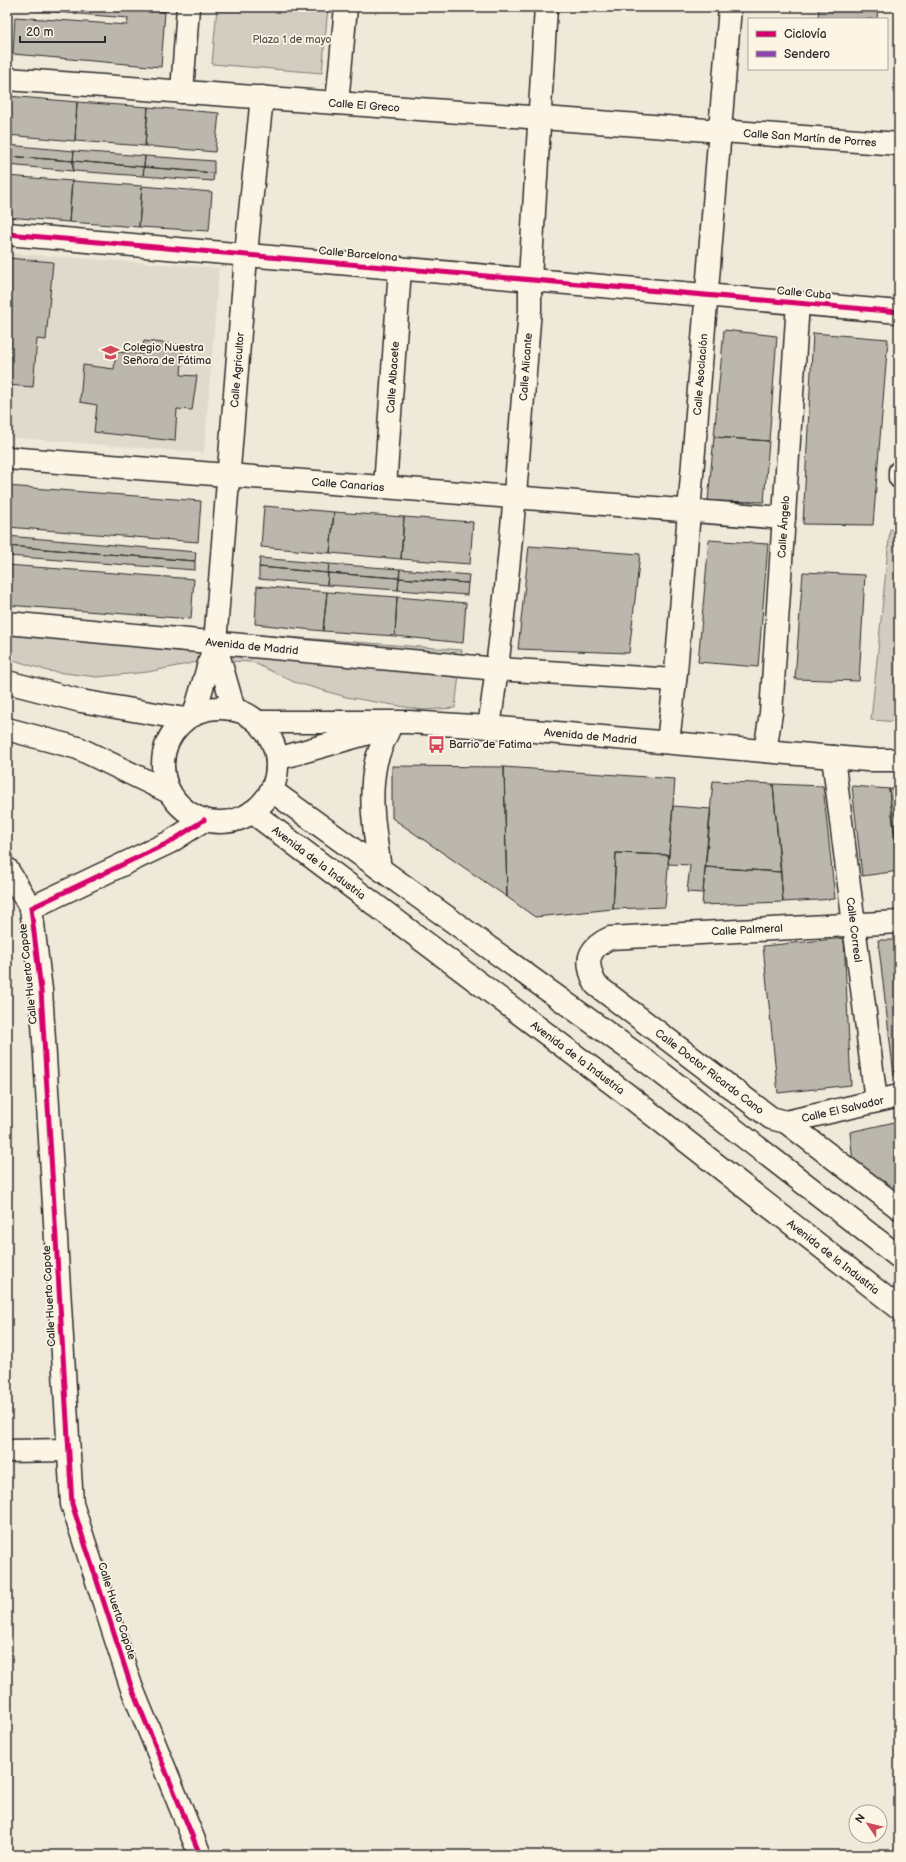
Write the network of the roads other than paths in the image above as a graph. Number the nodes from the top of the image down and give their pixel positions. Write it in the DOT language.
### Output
graph roads {
  1 [pos="188,7"];
  2 [pos="346,7"];
  3 [pos="546,7"];
  4 [pos="730,7"];
  5 [pos="7,79"];
  6 [pos="182,92"];
  7 [pos="262,98"];
  8 [pos="337,103"];
  9 [pos="540,118"];
  10 [pos="720,131"];
  11 [pos="899,144"];
  12 [pos="7,234"];
  13 [pos="246,254"];
  14 [pos="400,268"];
  15 [pos="530,279"];
  16 [pos="707,294"];
  17 [pos="798,303"];
  18 [pos="899,312"];
  19 [pos="7,458"];
  20 [pos="899,471"];
  21 [pos="228,475"];
  22 [pos="899,478"];
  23 [pos="385,487"];
  24 [pos="515,497"];
  25 [pos="689,510"];
  26 [pos="784,518"];
  27 [pos="7,623"];
  28 [pos="215,643"];
  29 [pos="497,669"];
  30 [pos="675,680"];
  31 [pos="7,682"];
  32 [pos="234,710"];
  33 [pos="190,717"];
  34 [pos="258,722"];
  35 [pos="399,725"];
  36 [pos="489,726"];
  37 [pos="7,729"];
  38 [pos="668,742"];
  39 [pos="765,751"];
  40 [pos="833,757"];
  41 [pos="277,759"];
  42 [pos="899,760"];
  43 [pos="271,790"];
  44 [pos="169,792"];
  45 [pos="252,812"];
  46 [pos="204,820"];
  47 [pos="7,869"];
  48 [pos="380,869"];
  49 [pos="31,908"];
  50 [pos="899,922"];
  51 [pos="855,924"];
  52 [pos="597,944"];
  53 [pos="899,1096"];
  54 [pos="876,1102"];
  55 [pos="834,1111"];
  56 [pos="786,1122"];
  57 [pos="826,1152"];
  58 [pos="899,1208"];
  59 [pos="899,1257"];
  60 [pos="899,1308"];
  61 [pos="68,1450"];
  62 [pos="7,1451"];
  63 [pos="200,1855"];
  1 -- 6 [label="street"];
  2 -- 8 [label="street"];
  3 -- 9 [label="street, Calle Alicante"];
  4 -- 10 [label="street, Calle Asociación"];
  5 -- 6 [label="street, Calle El Greco"];
  6 -- 7 [label="street, Calle El Greco"];
  7 -- 8 [label="street, Calle El Greco"];
  7 -- 13 [label="street, Calle Agricultor"];
  8 -- 9 [label="street, Calle El Greco"];
  9 -- 10 [label="street, Calle El Greco"];
  9 -- 15 [label="street, Calle Alicante"];
  10 -- 11 [label="street, Calle San Martín de Porres"];
  10 -- 16 [label="street, Calle Asociación"];
  12 -- 13 [label="street, Calle Barcelona"];
  13 -- 14 [label="street, Calle Barcelona"];
  13 -- 21 [label="street, Calle Agricultor"];
  14 -- 15 [label="street, Calle Barcelona"];
  14 -- 23 [label="street, Calle Albacete"];
  15 -- 16 [label="street, Calle Barcelona"];
  15 -- 24 [label="street, Calle Alicante"];
  16 -- 17 [label="street, Calle Cuba"];
  16 -- 25 [label="street, Calle Asociación"];
  17 -- 18 [label="street, Calle Cuba"];
  17 -- 26 [label="street, Calle Ángelo"];
  19 -- 21 [label="street, Calle Canarias"];
  20 -- 22 [label="street"];
  21 -- 23 [label="street, Calle Canarias"];
  21 -- 28 [label="street, Calle Agricultor"];
  23 -- 24 [label="street, Calle Canarias"];
  24 -- 25 [label="street, Calle Canarias"];
  24 -- 29 [label="street, Calle Alicante"];
  25 -- 26 [label="street, Calle Canarias"];
  25 -- 30 [label="street, Calle Asociación"];
  26 -- 39 [label="street, Calle Ángelo"];
  27 -- 28 [label="street, Avenida de Madrid"];
  28 -- 29 [label="street, Avenida de Madrid"];
  28 -- 32 [label="street, Calle Agricultor"];
  28 -- 33 [label="street, Calle Agricultor"];
  29 -- 30 [label="street, Avenida de Madrid"];
  29 -- 36 [label="street, Calle Alicante"];
  30 -- 38 [label="street, Calle Asociación"];
  31 -- 33 [label="street"];
  32 -- 33 [label="street"];
  32 -- 34 [label="street"];
  33 -- 44 [label="street"];
  34 -- 35 [label="street, Avenida de Madrid"];
  34 -- 41 [label="street"];
  35 -- 36 [label="street, Avenida de Madrid"];
  35 -- 41 [label="street"];
  35 -- 48 [label="street"];
  36 -- 38 [label="street, Avenida de Madrid"];
  37 -- 44 [label="street"];
  38 -- 39 [label="street, Avenida de Madrid"];
  39 -- 40 [label="street, Avenida de Madrid"];
  40 -- 42 [label="street, Avenida de Madrid"];
  40 -- 51 [label="street, Calle Correal"];
  41 -- 43 [label="street"];
  43 -- 45 [label="street"];
  43 -- 48 [label="street"];
  44 -- 46 [label="street"];
  45 -- 46 [label="street"];
  45 -- 60 [label="street, Avenida de la Industria"];
  46 -- 49 [label="street, Calle Huerto Capote"];
  47 -- 49 [label="street, Calle Huerto Capote"];
  48 -- 59 [label="street"];
  49 -- 61 [label="street, Calle Huerto Capote"];
  50 -- 51 [label="street, Calle Palmeral"];
  51 -- 52 [label="street, Calle Palmeral"];
  51 -- 54 [label="street, Calle Correal"];
  52 -- 56 [label="street, Calle Doctor Ricardo Cano"];
  53 -- 54 [label="street, Calle El Salvador"];
  54 -- 55 [label="street, Calle El Salvador"];
  55 -- 56 [label="street, Calle El Salvador"];
  55 -- 57 [label="street"];
  56 -- 57 [label="street, Calle Doctor Ricardo Cano"];
  57 -- 58 [label="street, Calle Doctor Ricardo Cano"];
  61 -- 62 [label="street"];
  61 -- 63 [label="street, Calle Huerto Capote"];
}
